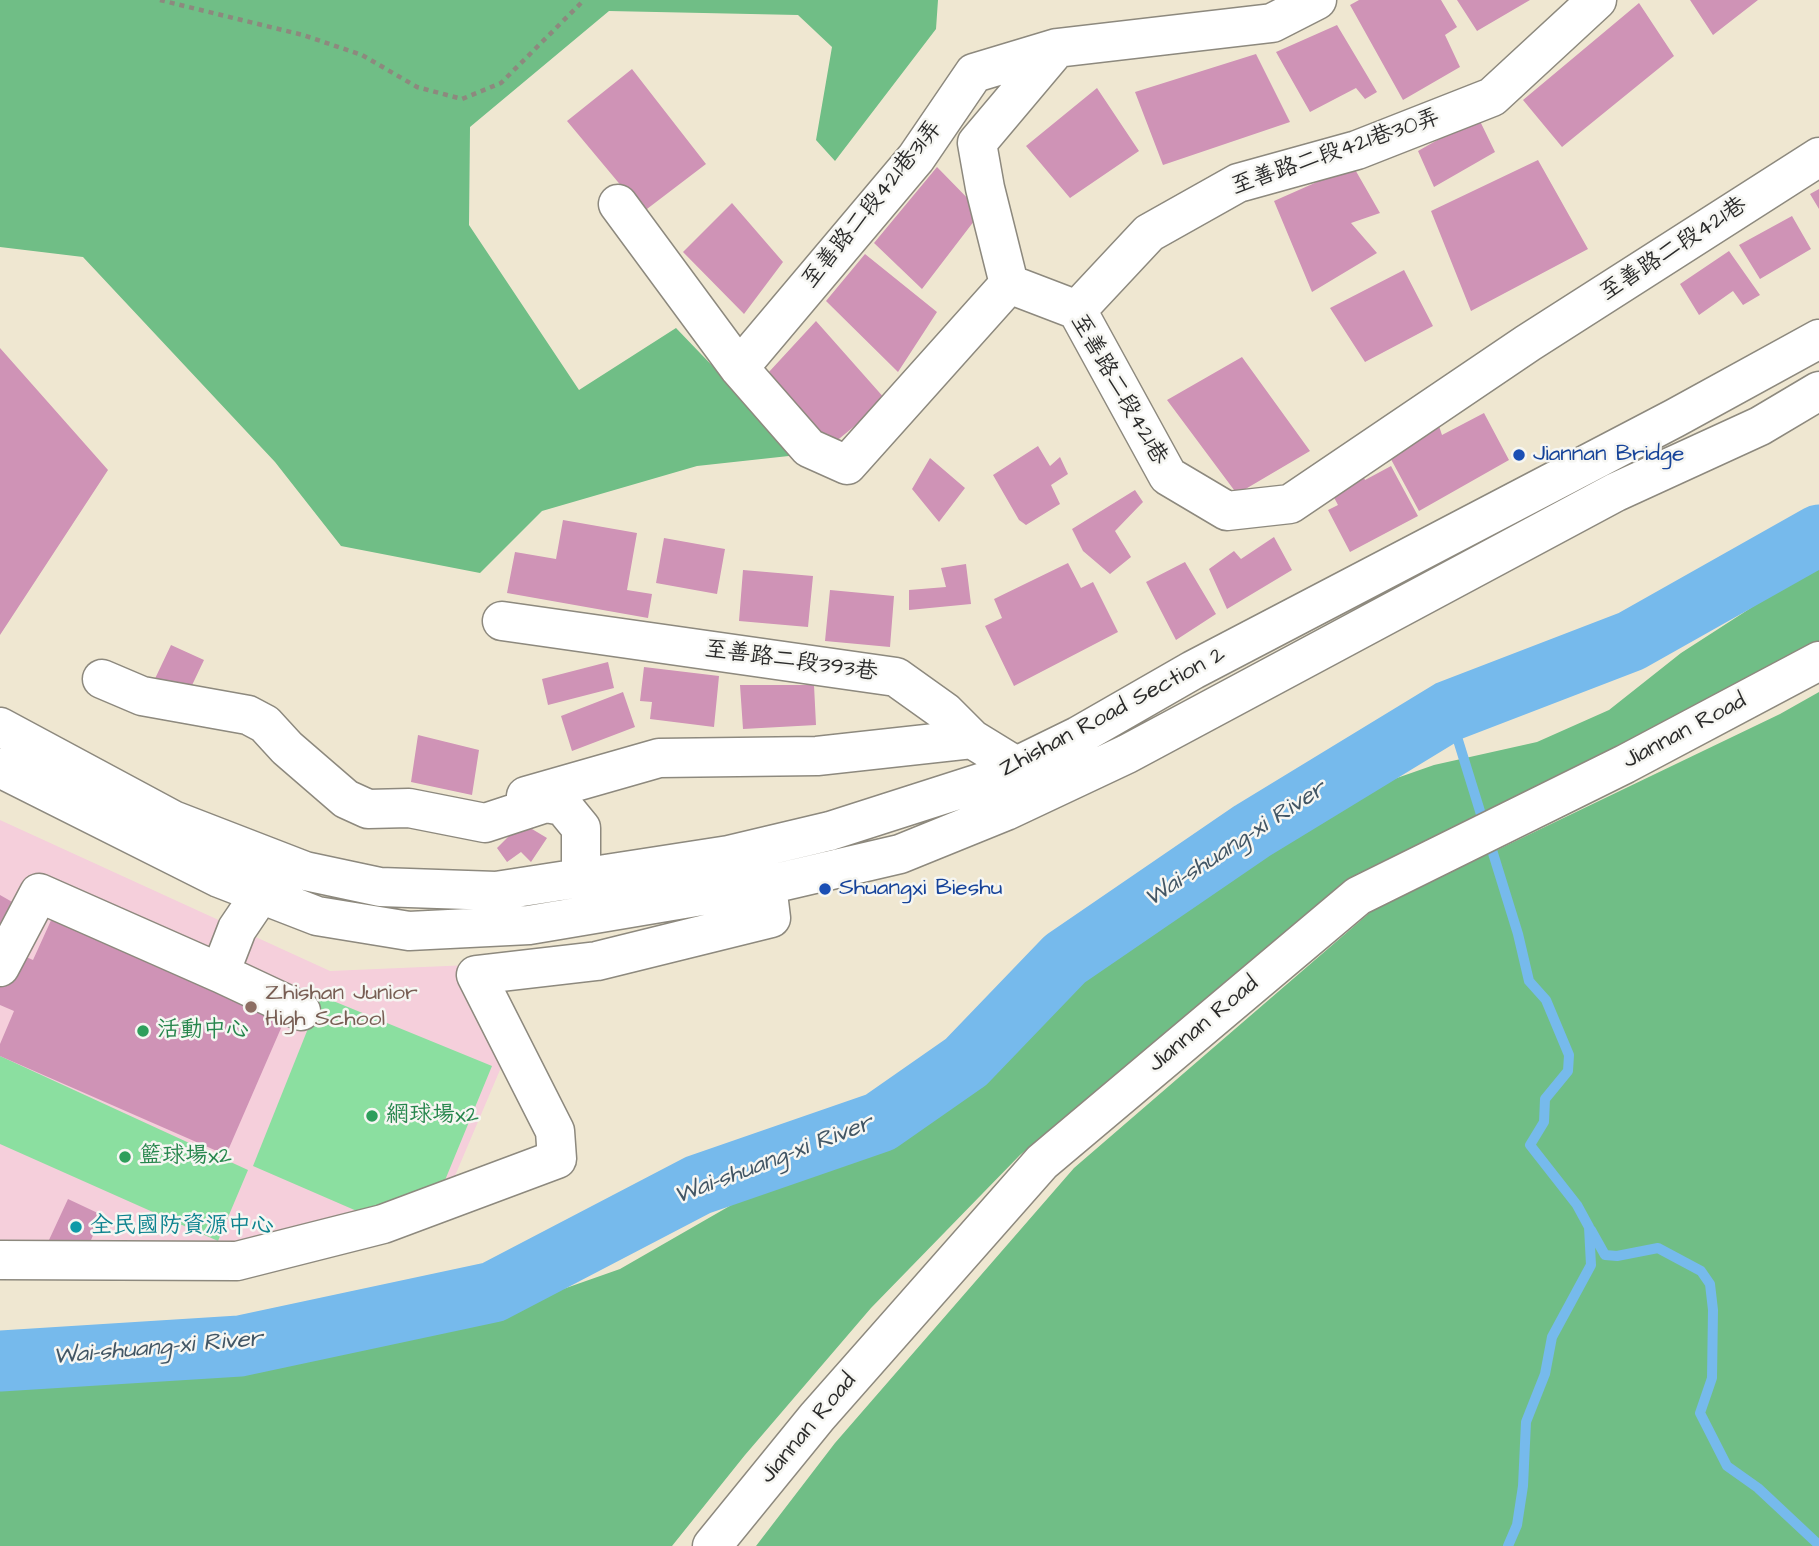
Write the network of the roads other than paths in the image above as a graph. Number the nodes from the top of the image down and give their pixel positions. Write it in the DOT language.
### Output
graph roads {
  1 [pos="1317,0"];
  2 [pos="1597,0"];
  3 [pos="1057,48"];
  4 [pos="1819,157"];
  5 [pos="618,204"];
  6 [pos="1009,284"];
  7 [pos="1077,310"];
  8 [pos="1819,339"];
  9 [pos="739,368"];
  10 [pos="1819,391"];
  11 [pos="502,621"];
  12 [pos="1819,661"];
  13 [pos="102,679"];
  14 [pos="0,727"];
  15 [pos="972,739"];
  16 [pos="0,768"];
  17 [pos="1025,782"];
  18 [pos="400,785"];
  19 [pos="581,878"];
  20 [pos="767,885"];
  21 [pos="262,892"];
  22 [pos="0,967"];
  23 [pos="220,973"];
  24 [pos="301,1011"];
  25 [pos="0,1260"];
  26 [pos="712,1546"];
  1 -- 3 [label="street"];
  2 -- 7 [label="street, 至善路二段421巷30弄"];
  3 -- 6 [label="street"];
  3 -- 9 [label="street, 至善路二段421巷31弄"];
  4 -- 7 [label="street, 至善路二段421巷"];
  5 -- 9 [label="street"];
  6 -- 7 [label="street, 至善路二段421巷"];
  6 -- 9 [label="street"];
  8 -- 17 [label="street, Zhishan Road Section 2"];
  10 -- 17 [label="street, Zhishan Road Section 2"];
  11 -- 15 [label="street, 至善路二段393巷"];
  12 -- 26 [label="street, Jiannan Road"];
  13 -- 19 [label="street"];
  14 -- 19 [label="street, Zhishan Road Section 2"];
  15 -- 17 [label="street, 至善路二段393巷"];
  15 -- 18 [label="street"];
  16 -- 21 [label="street, Zhishan Road Section 2"];
  17 -- 19 [label="street, Zhishan Road Section 2"];
  17 -- 20 [label="street, Zhishan Road Section 2"];
  20 -- 21 [label="street, Zhishan Road Section 2"];
  20 -- 25 [label="street"];
  21 -- 23 [label="street"];
  22 -- 23 [label="street"];
  23 -- 24 [label="street"];
}
